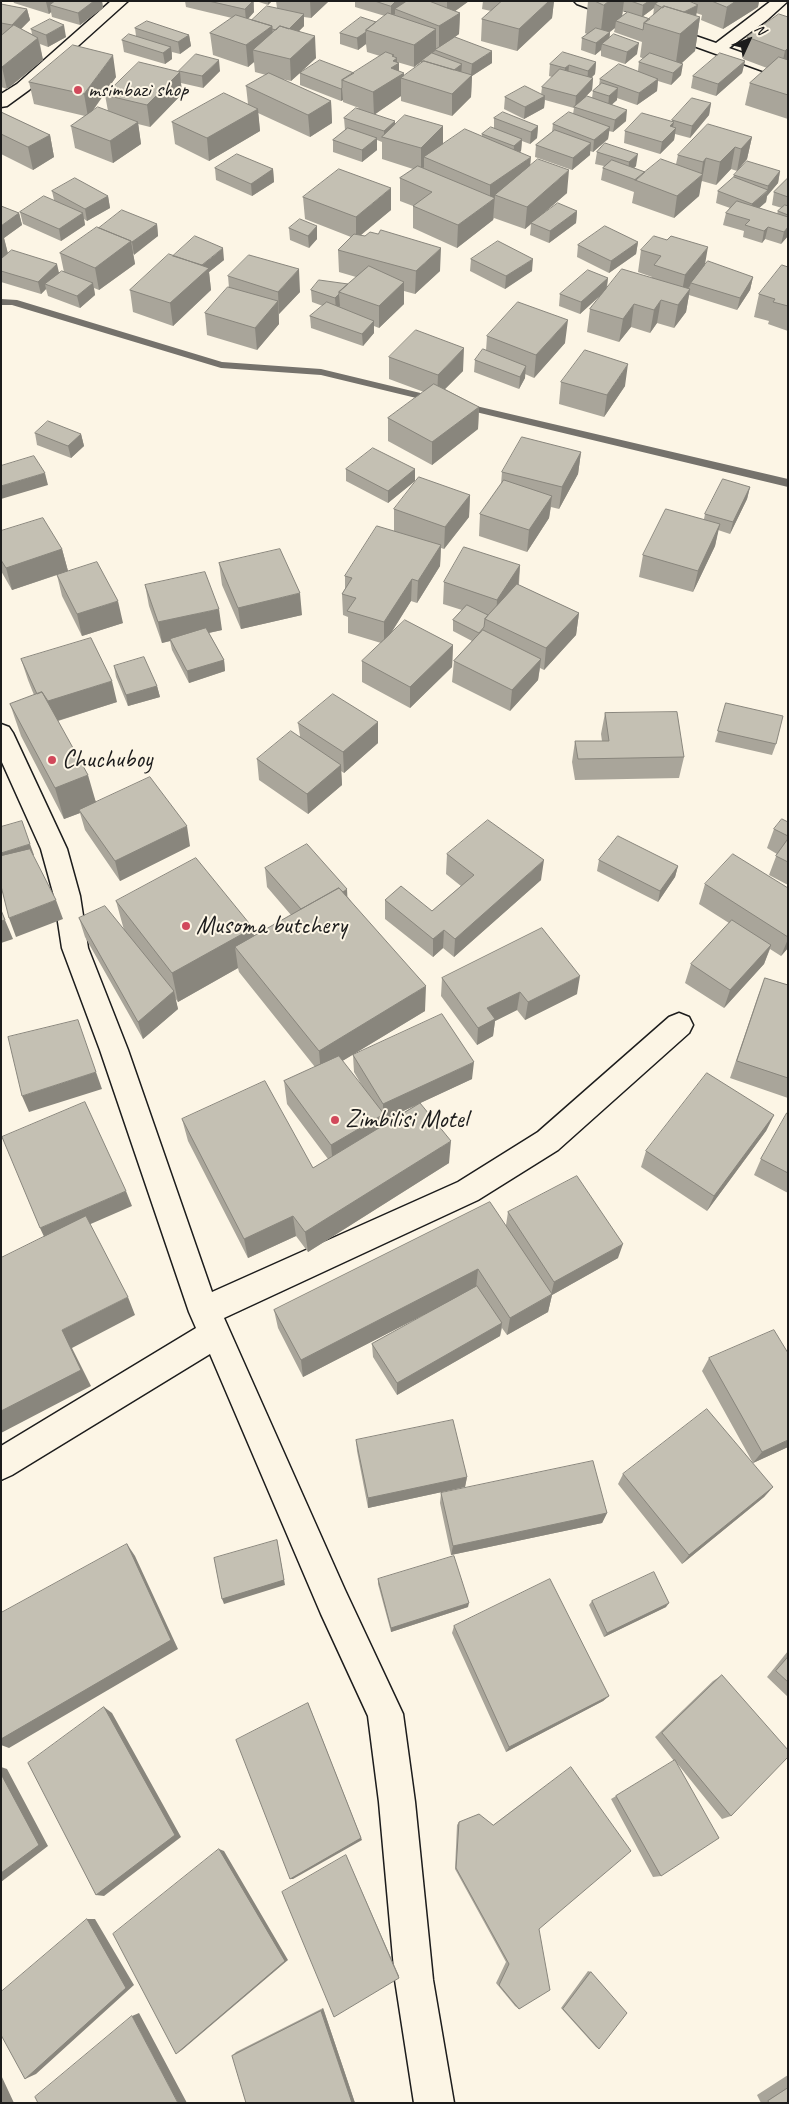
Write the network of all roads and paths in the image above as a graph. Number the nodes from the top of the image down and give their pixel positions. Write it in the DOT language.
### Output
graph roads {
  1 [pos="120,1"];
  2 [pos="582,1"];
  3 [pos="780,1"];
  4 [pos="717,50"];
  5 [pos="788,75"];
  6 [pos="1,102"];
  7 [pos="1,733"];
  8 [pos="680,1025"];
  9 [pos="210,1323"];
  10 [pos="1,1464"];
  11 [pos="434,2103"];
  1 -- 6 [label="street"];
  2 -- 4 [label="street"];
  3 -- 4 [label="street"];
  4 -- 5 [label="street"];
  7 -- 9 [label="street"];
  8 -- 9 [label="street"];
  9 -- 10 [label="street"];
  9 -- 11 [label="street"];
}
